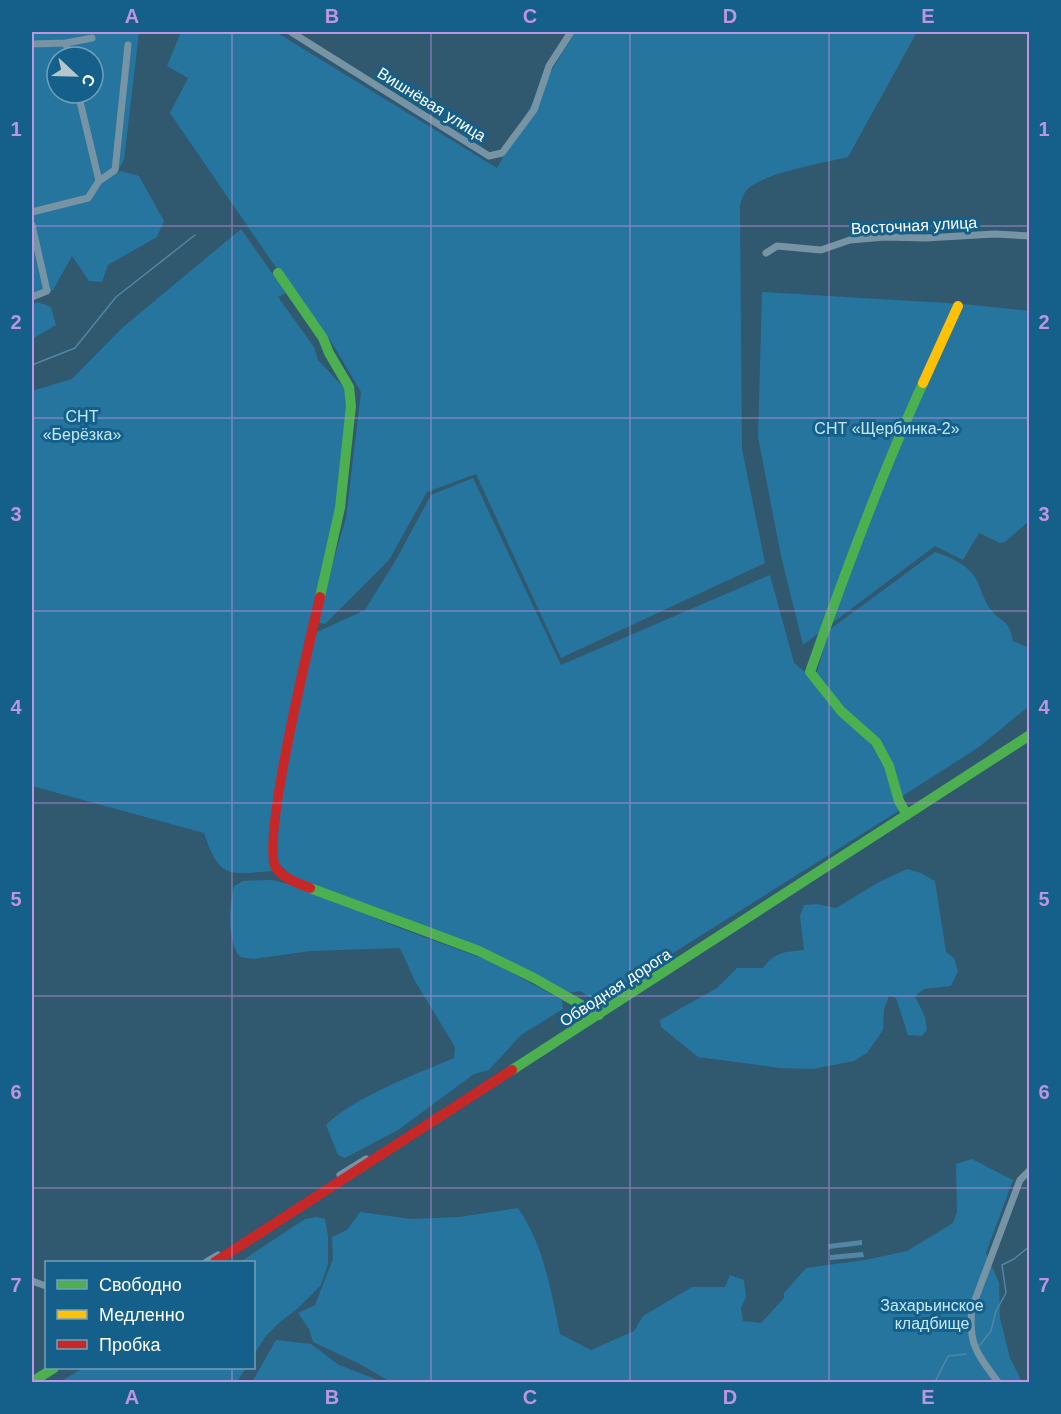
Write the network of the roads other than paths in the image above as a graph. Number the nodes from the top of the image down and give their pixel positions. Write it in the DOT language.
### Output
graph roads {
  1 [pos="291,32"];
  2 [pos="571,32"];
  3 [pos="92,38"];
  4 [pos="66,43"];
  5 [pos="32,44"];
  6 [pos="128,45"];
  7 [pos="81,105"];
  8 [pos="99,181"];
  9 [pos="32,212"];
  10 [pos="32,225"];
  11 [pos="1029,236"];
  12 [pos="766,253"];
  13 [pos="278,273"];
  14 [pos="32,297"];
  15 [pos="958,306"];
  16 [pos="1029,735"];
  17 [pos="907,815"];
  18 [pos="599,1015"];
  19 [pos="388,1150"];
  20 [pos="1029,1170"];
  21 [pos="209,1261"];
  22 [pos="218,1261"];
  23 [pos="52,1369"];
  24 [pos="32,1382"];
  25 [pos="998,1383"];
  1 -- 2 [label="street, Вишнёвая улица"];
  3 -- 4 [label="street"];
  4 -- 5 [label="street"];
  6 -- 8 [label="street"];
  7 -- 8 [label="street"];
  8 -- 9 [label="street"];
  10 -- 14 [label="street"];
  11 -- 12 [label="street, Восточная улица"];
  13 -- 18 [label="street"];
  15 -- 17 [label="street"];
  16 -- 17 [label="street, Обводная дорога"];
  17 -- 18 [label="street, Обводная дорога"];
  18 -- 19 [label="street, Обводная дорога"];
  19 -- 21 [label="street"];
  19 -- 22 [label="street, Обводная дорога"];
  20 -- 25 [label="street"];
  23 -- 24 [label="street"];
}
